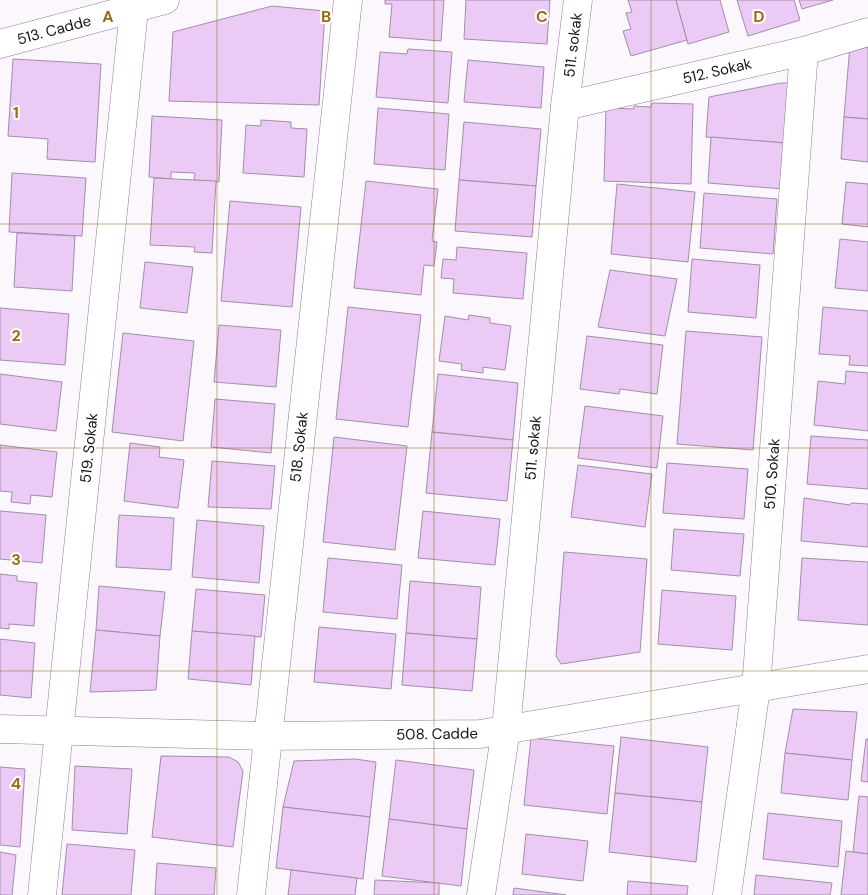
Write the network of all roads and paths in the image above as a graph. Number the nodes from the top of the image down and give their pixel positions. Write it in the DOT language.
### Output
graph roads {
  1 [pos="165,0"];
  2 [pos="348,0"];
  3 [pos="578,0"];
  4 [pos="134,4"];
  5 [pos="868,32"];
  6 [pos="0,44"];
  7 [pos="804,51"];
  8 [pos="566,106"];
  9 [pos="868,669"];
  10 [pos="756,688"];
  11 [pos="0,729"];
  12 [pos="506,729"];
  13 [pos="60,731"];
  14 [pos="267,736"];
  15 [pos="42,895"];
  16 [pos="251,895"];
  17 [pos="481,895"];
  18 [pos="727,895"];
  1 -- 4 [label="street, 513. Cadde"];
  2 -- 14 [label="street, 518. Sokak"];
  3 -- 8 [label="street, 511. sokak"];
  4 -- 6 [label="street, 513. Cadde"];
  4 -- 13 [label="street, 519. Sokak"];
  5 -- 7 [label="street, 512. Sokak"];
  7 -- 8 [label="street, 512. Sokak"];
  7 -- 10 [label="street, 510. Sokak"];
  8 -- 12 [label="street, 511. sokak"];
  9 -- 10 [label="street, 508. Cadde"];
  10 -- 12 [label="street, 508. Cadde"];
  10 -- 18 [label="street, 510. Sokak"];
  11 -- 13 [label="street, 508. Cadde"];
  12 -- 14 [label="street, 508. Cadde"];
  12 -- 17 [label="street, 511. sokak"];
  13 -- 14 [label="street, 508. Cadde"];
  13 -- 15 [label="street, 519. Sokak"];
  14 -- 16 [label="street, 518. Sokak"];
}
